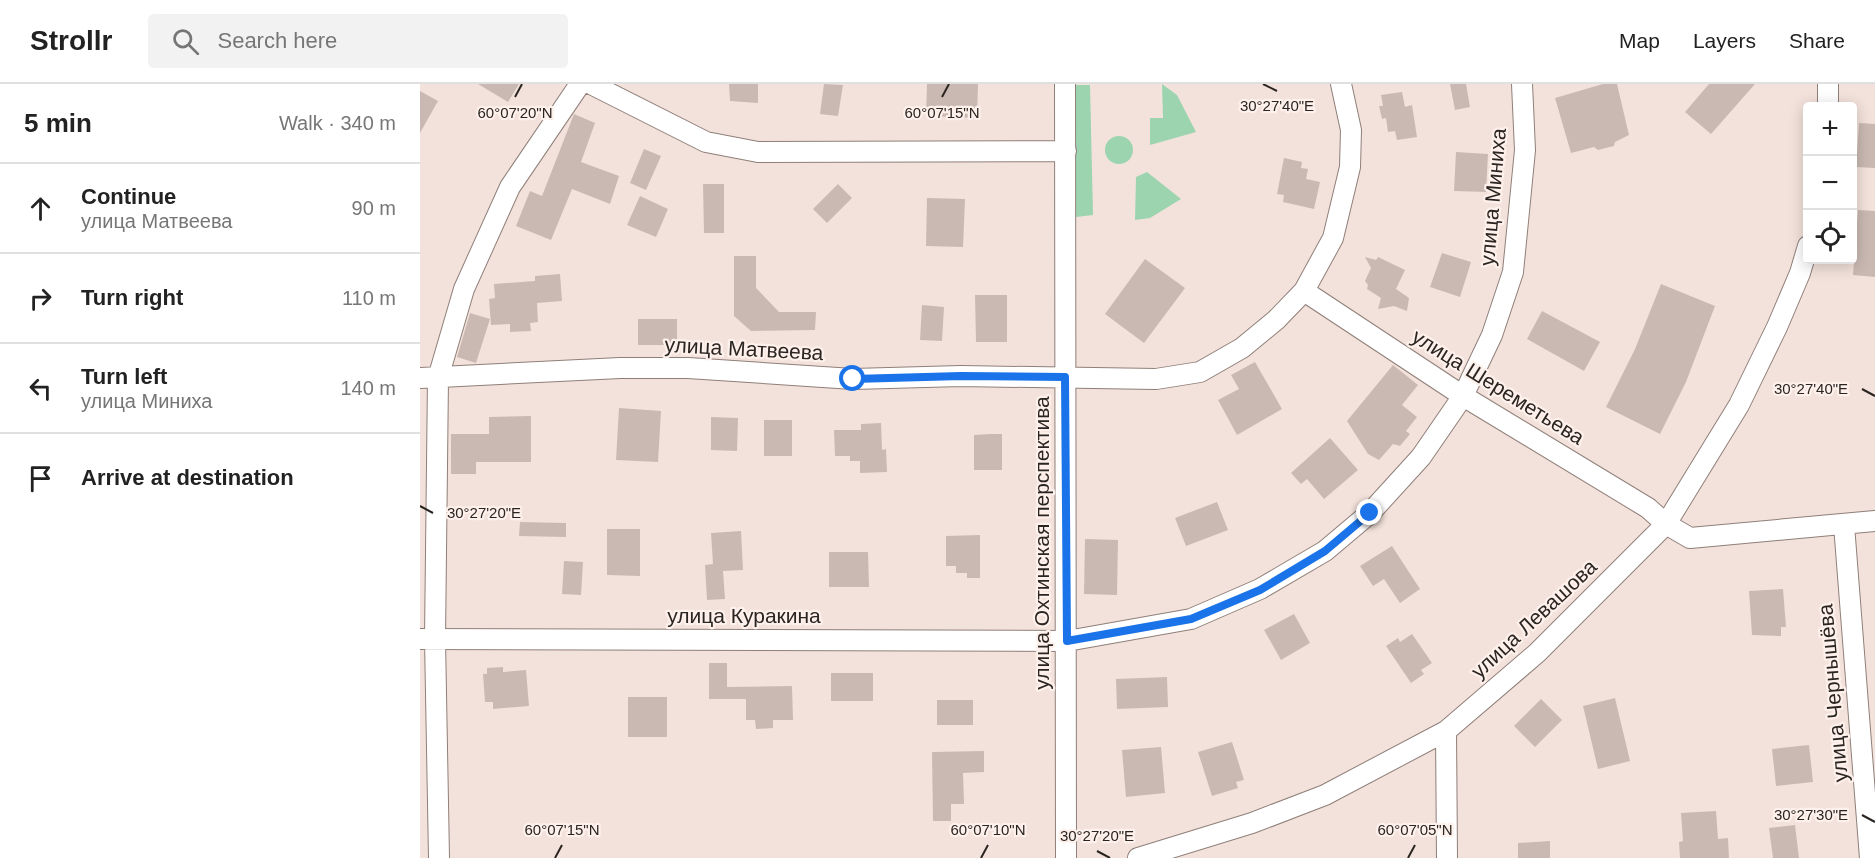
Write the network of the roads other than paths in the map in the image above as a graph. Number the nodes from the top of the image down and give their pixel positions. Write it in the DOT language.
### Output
graph roads {
  1 [pos="580,84"];
  2 [pos="591,84"];
  3 [pos="1065,84"];
  4 [pos="1341,84"];
  5 [pos="1522,84"];
  6 [pos="1828,84"];
  7 [pos="1828,102"];
  8 [pos="1066,151"];
  9 [pos="1803,263"];
  10 [pos="1304,291"];
  11 [pos="1065,377"];
  12 [pos="429,378"];
  13 [pos="1463,396"];
  14 [pos="1875,522"];
  15 [pos="1666,524"];
  16 [pos="1844,525"];
  17 [pos="428,639"];
  18 [pos="1067,641"];
  19 [pos="1446,731"];
  20 [pos="439,858"];
  21 [pos="1066,858"];
  22 [pos="1138,858"];
  23 [pos="1447,858"];
  24 [pos="1870,858"];
  1 -- 12 [label="street"];
  2 -- 8 [label="street"];
  3 -- 8 [label="street, улица Охтинская перспектива"];
  4 -- 10 [label="street, улица Матвеева"];
  5 -- 13 [label="street, улица Миниха"];
  6 -- 7 [label="street"];
  8 -- 11 [label="street, улица Охтинская перспектива"];
  9 -- 15 [label="street, улица Левашова"];
  10 -- 11 [label="street, улица Матвеева"];
  10 -- 13 [label="street, улица Шереметьева"];
  11 -- 12 [label="street, улица Матвеева"];
  11 -- 18 [label="street, улица Охтинская перспектива"];
  12 -- 17 [label="street"];
  13 -- 15 [label="street, улица Шереметьева"];
  13 -- 18 [label="street, улица Миниха"];
  14 -- 16 [label="street, улица Шереметьева"];
  15 -- 16 [label="street, улица Шереметьева"];
  15 -- 19 [label="street, улица Левашова"];
  16 -- 24 [label="street, улица Чернышёва"];
  17 -- 18 [label="street, улица Куракина"];
  17 -- 20 [label="street"];
  18 -- 21 [label="street, улица Охтинская перспектива"];
  19 -- 22 [label="street, улица Левашова"];
  19 -- 23 [label="street"];
}
